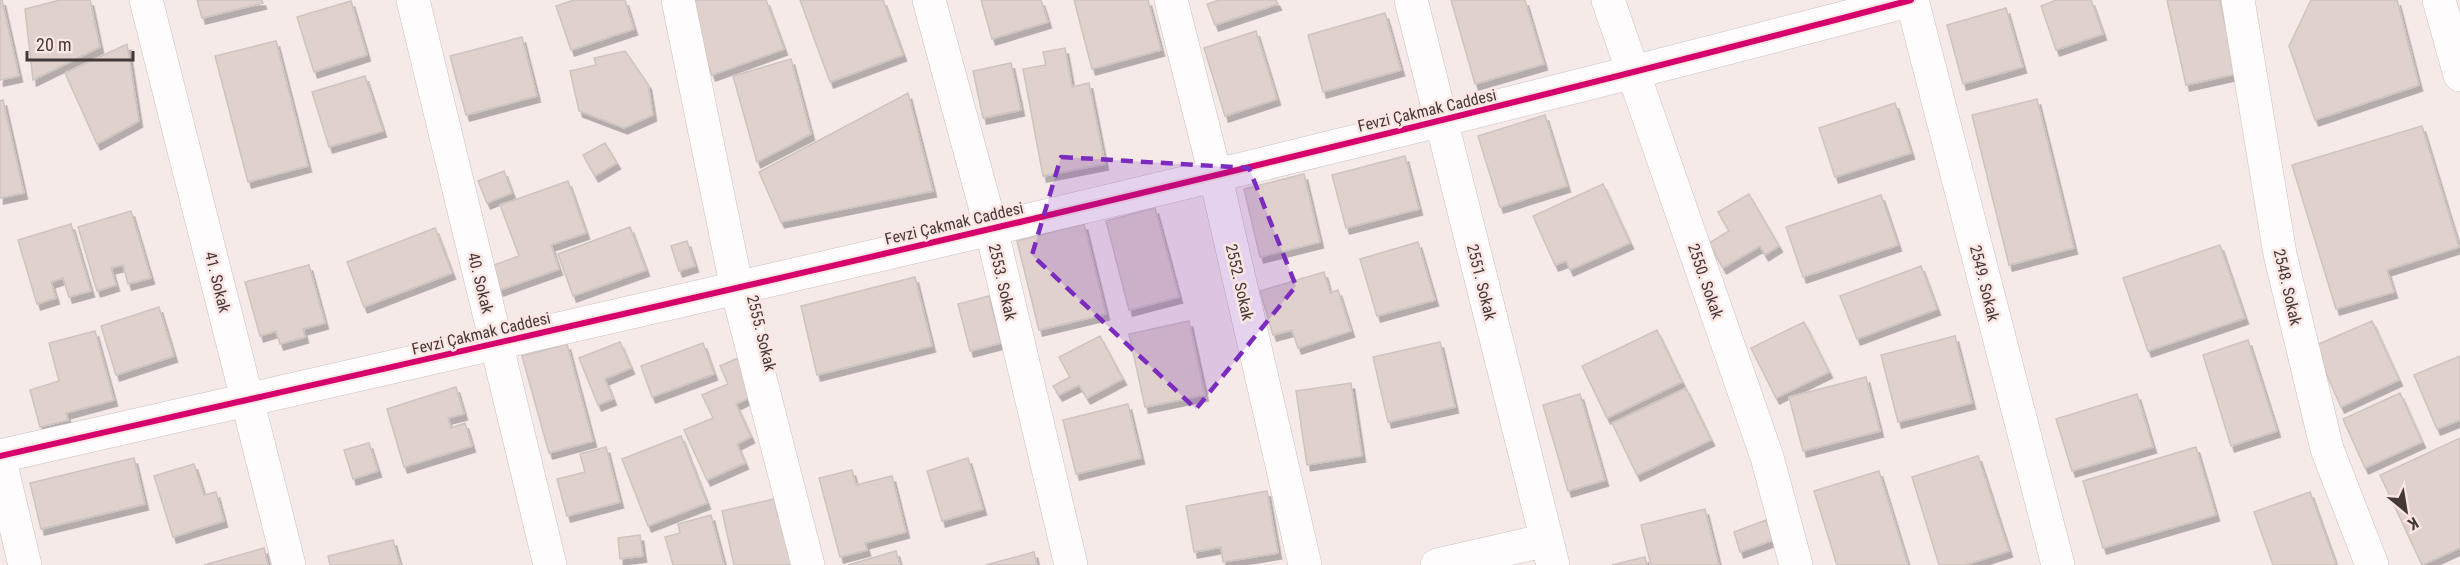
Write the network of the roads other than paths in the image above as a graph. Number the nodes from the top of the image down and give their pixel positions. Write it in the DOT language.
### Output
graph roads {
  1 [pos="146,0"];
  2 [pos="413,0"];
  3 [pos="678,0"];
  4 [pos="929,0"];
  5 [pos="1171,0"];
  6 [pos="1411,0"];
  7 [pos="1608,0"];
  8 [pos="1912,0"];
  9 [pos="2238,0"];
  10 [pos="2439,0"];
  11 [pos="1633,74"];
  12 [pos="2460,75"];
  13 [pos="1441,120"];
  14 [pos="1215,174"];
  15 [pos="991,228"];
  16 [pos="737,289"];
  17 [pos="496,344"];
  18 [pos="247,400"];
  19 [pos="0,456"];
  20 [pos="0,461"];
  21 [pos="1550,552"];
  22 [pos="25,565"];
  23 [pos="289,565"];
  24 [pos="550,565"];
  25 [pos="808,565"];
  26 [pos="1071,565"];
  27 [pos="1305,565"];
  28 [pos="1437,565"];
  29 [pos="1796,565"];
  30 [pos="2058,565"];
  31 [pos="2372,565"];
  1 -- 18 [label="street, 41. Sokak"];
  2 -- 17 [label="street, 40. Sokak"];
  3 -- 16 [label="street, 2555. Sokak"];
  4 -- 15 [label="street, 2553. Sokak"];
  5 -- 14 [label="street, 2552. Sokak"];
  6 -- 13 [label="street, 2551. Sokak"];
  7 -- 11 [label="street, 2550. Sokak"];
  8 -- 11 [label="street, Fevzi Çakmak Caddesi"];
  8 -- 30 [label="street, 2549. Sokak"];
  9 -- 31 [label="street, 2548. Sokak"];
  10 -- 12 [label="street"];
  11 -- 13 [label="street, Fevzi Çakmak Caddesi"];
  11 -- 29 [label="street, 2550. Sokak"];
  13 -- 14 [label="street, Fevzi Çakmak Caddesi"];
  13 -- 21 [label="street, 2551. Sokak"];
  14 -- 15 [label="street, Fevzi Çakmak Caddesi"];
  14 -- 27 [label="street, 2552. Sokak"];
  15 -- 16 [label="street, Fevzi Çakmak Caddesi"];
  15 -- 26 [label="street, 2553. Sokak"];
  16 -- 17 [label="street, Fevzi Çakmak Caddesi"];
  16 -- 25 [label="street, 2555. Sokak"];
  17 -- 18 [label="street, Fevzi Çakmak Caddesi"];
  17 -- 24 [label="street, 40. Sokak"];
  18 -- 19 [label="street, Fevzi Çakmak Caddesi"];
  18 -- 23 [label="street, 41. Sokak"];
  20 -- 22 [label="street"];
  21 -- 28 [label="street"];
}
